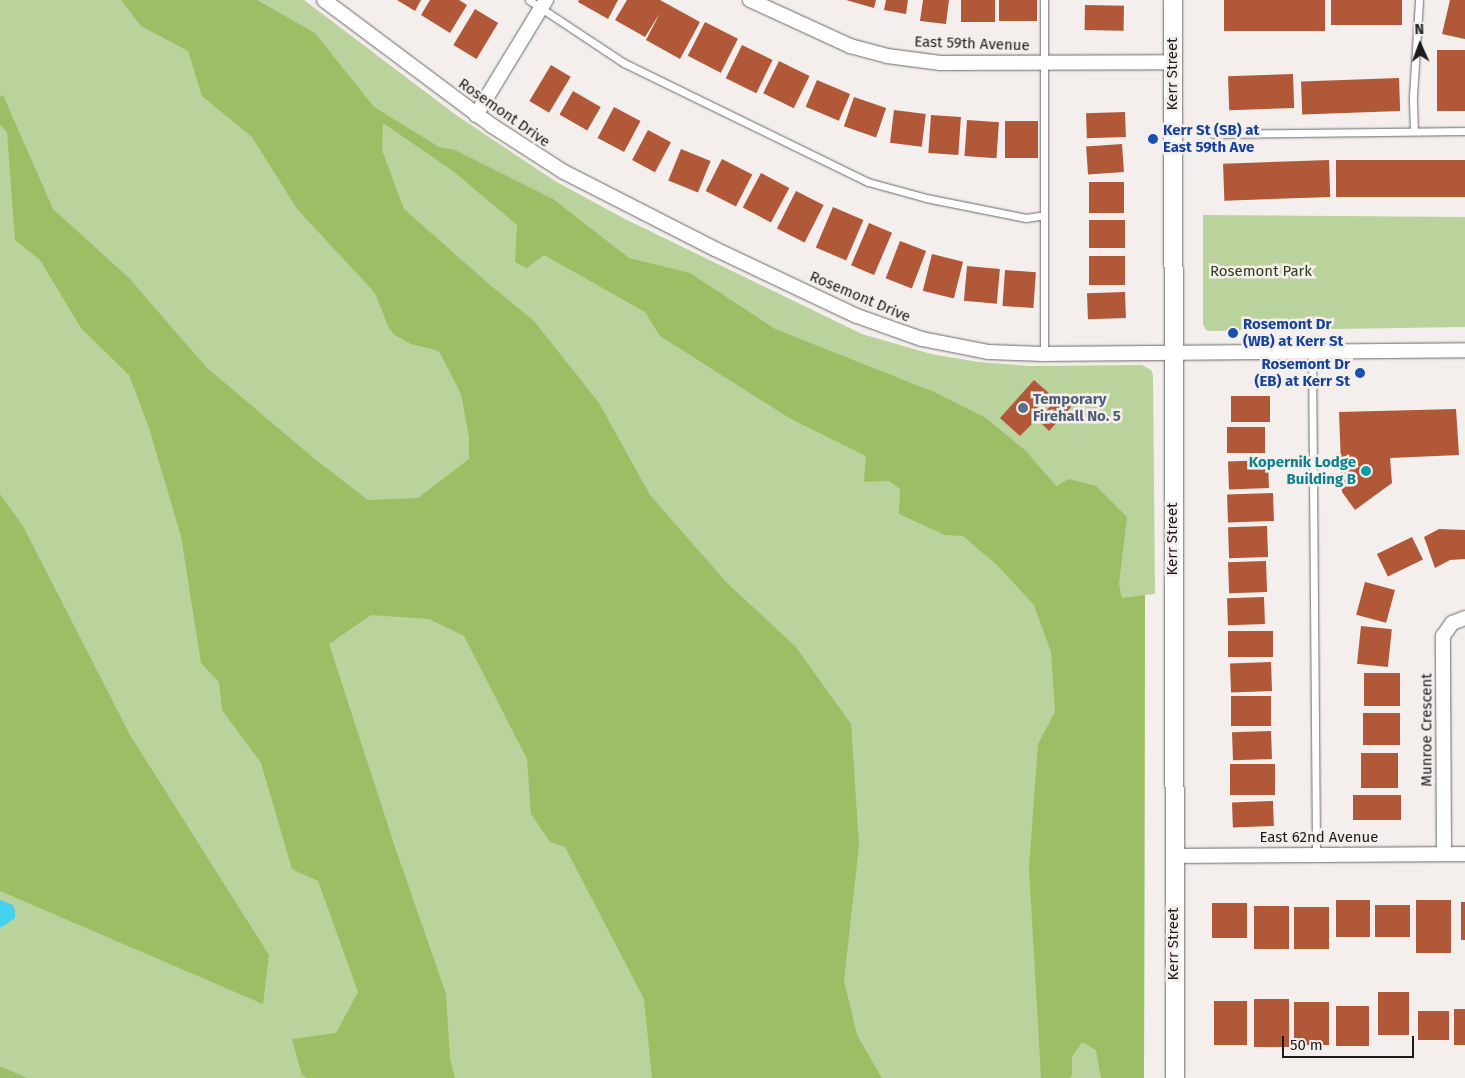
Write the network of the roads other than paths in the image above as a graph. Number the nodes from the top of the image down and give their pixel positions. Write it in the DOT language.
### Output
graph roads {
  1 [pos="324,0"];
  2 [pos="750,0"];
  3 [pos="1044,0"];
  4 [pos="1173,0"];
  5 [pos="1419,0"];
  6 [pos="539,3"];
  7 [pos="1045,62"];
  8 [pos="1173,62"];
  9 [pos="476,115"];
  10 [pos="1414,131"];
  11 [pos="1465,131"];
  12 [pos="1214,134"];
  13 [pos="1044,215"];
  14 [pos="1465,350"];
  15 [pos="1312,352"];
  16 [pos="1044,354"];
  17 [pos="1173,354"];
  18 [pos="1465,618"];
  19 [pos="1316,854"];
  20 [pos="1444,854"];
  21 [pos="1465,854"];
  22 [pos="1174,856"];
  23 [pos="1174,1078"];
  1 -- 9 [label="street, Rosemont Drive"];
  2 -- 7 [label="street, East 59th Avenue"];
  3 -- 7 [label="lane"];
  4 -- 8 [label="street, Kerr Street"];
  5 -- 10 [label="lane"];
  6 -- 9 [label="street"];
  6 -- 13 [label="lane"];
  7 -- 8 [label="street, East 59th Avenue"];
  7 -- 13 [label="lane"];
  8 -- 17 [label="street, Kerr Street"];
  9 -- 16 [label="street, Rosemont Drive"];
  10 -- 11 [label="lane"];
  10 -- 12 [label="lane"];
  13 -- 16 [label="lane"];
  14 -- 15 [label="street, Rosemont Drive"];
  15 -- 17 [label="street, Rosemont Drive"];
  15 -- 19 [label="lane"];
  16 -- 17 [label="street, Rosemont Drive"];
  17 -- 22 [label="street, Kerr Street"];
  18 -- 20 [label="street, Munroe Crescent"];
  19 -- 20 [label="street, East 62nd Avenue"];
  19 -- 22 [label="street, East 62nd Avenue"];
  20 -- 21 [label="street, East 62nd Avenue"];
  22 -- 23 [label="street, Kerr Street"];
}
